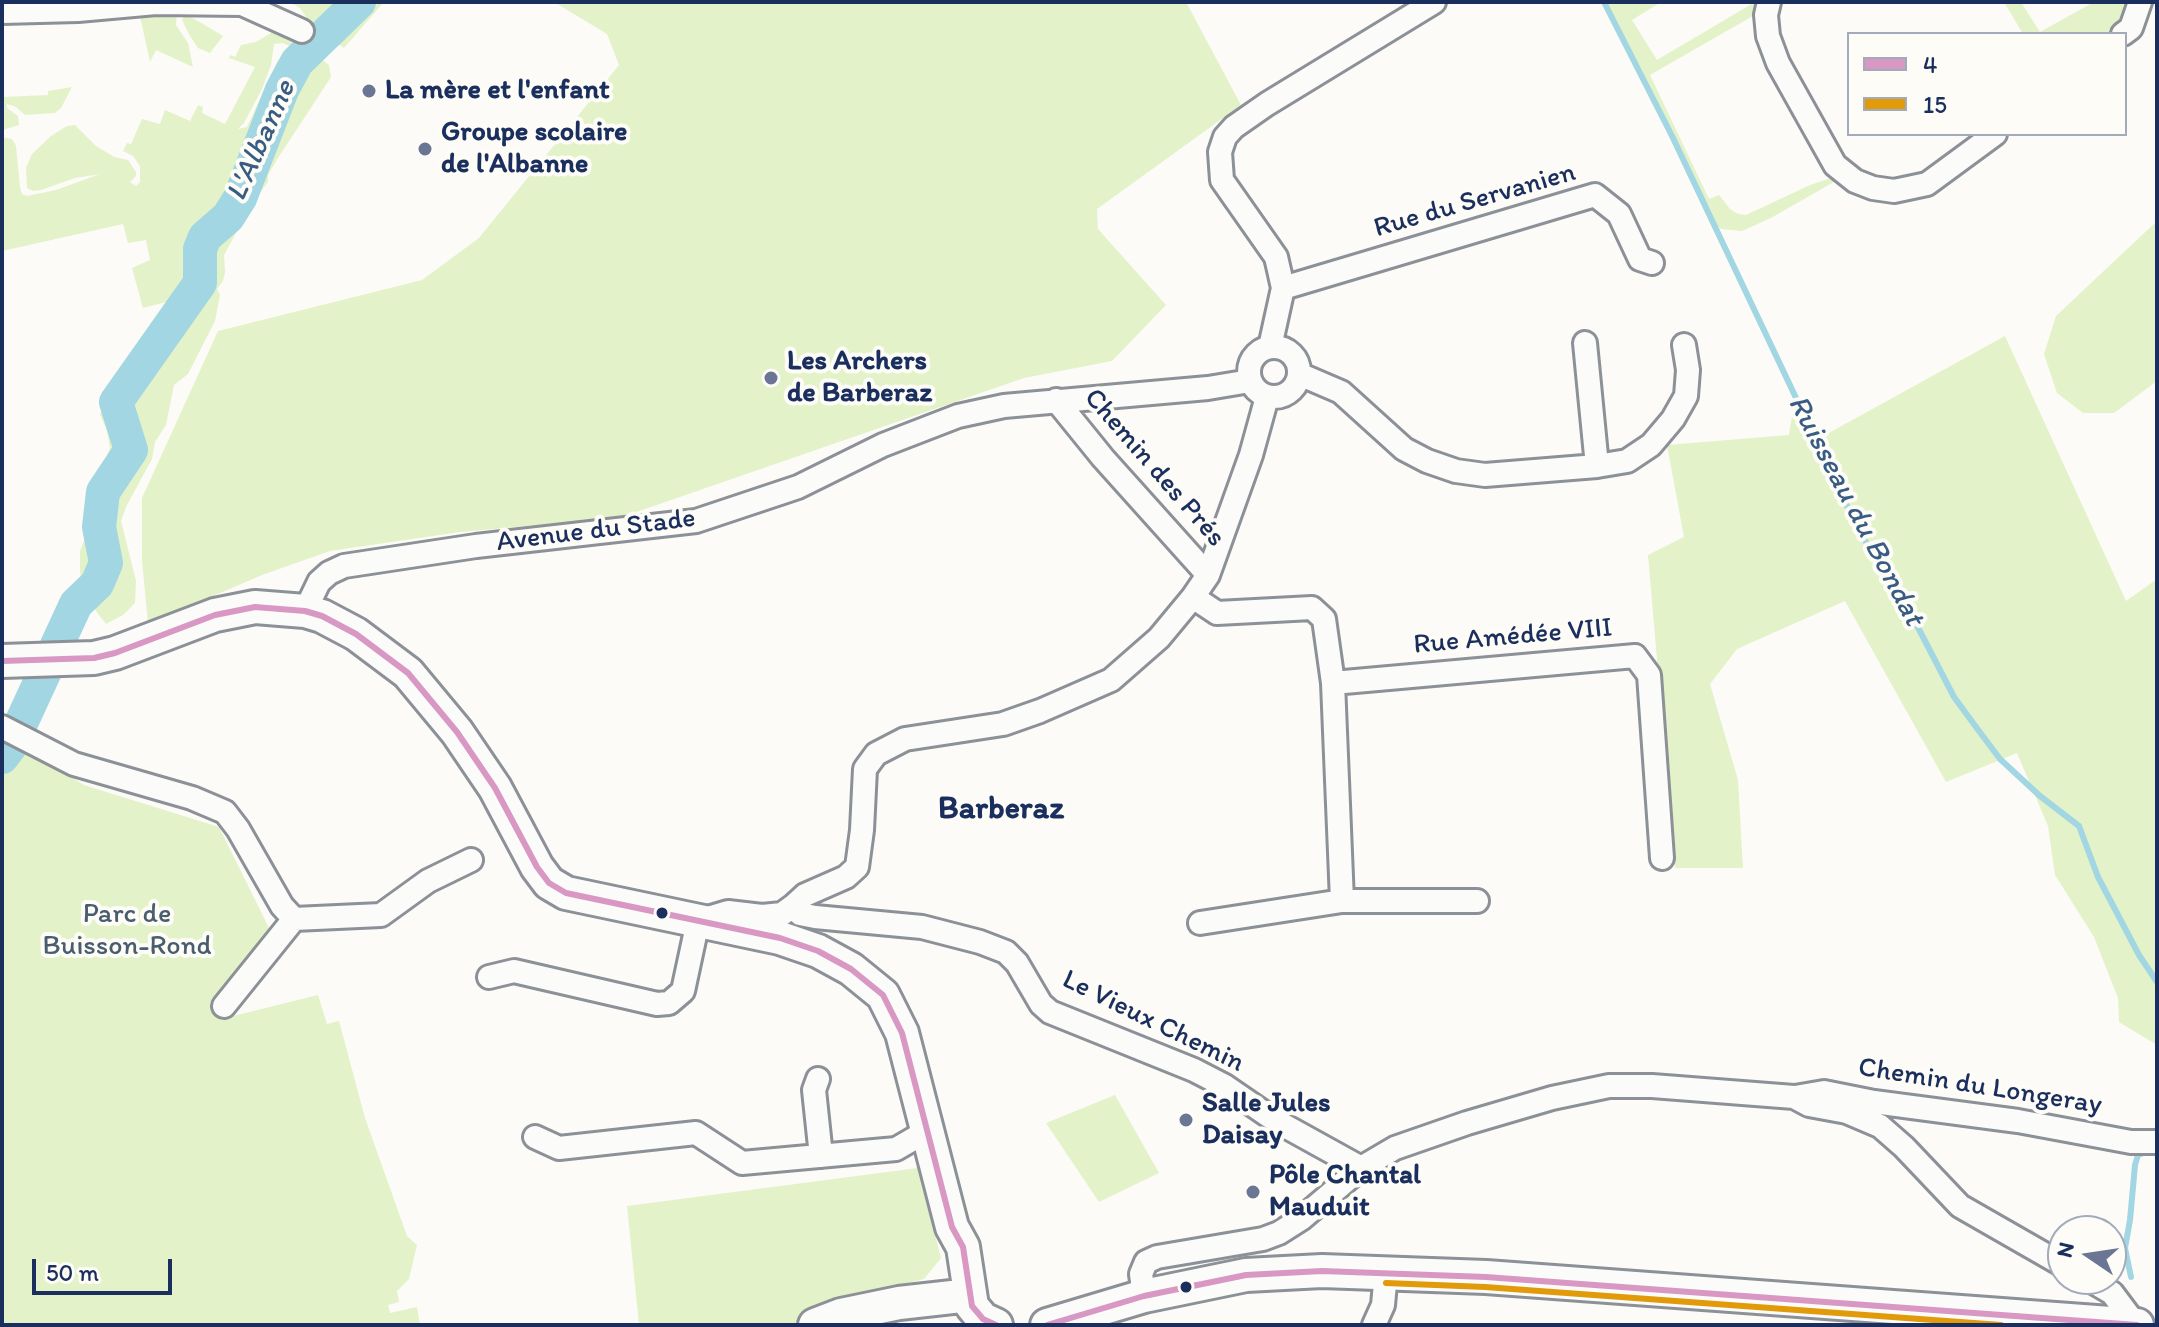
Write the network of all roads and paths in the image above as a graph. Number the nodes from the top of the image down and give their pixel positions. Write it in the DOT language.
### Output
graph roads {
  1 [pos="1434,2"];
  2 [pos="1769,2"];
  3 [pos="2145,5"];
  4 [pos="2,12"];
  5 [pos="302,31"];
  6 [pos="2126,32"];
  7 [pos="1992,136"];
  8 [pos="1652,263"];
  9 [pos="1283,288"];
  10 [pos="1585,343"];
  11 [pos="1684,345"];
  12 [pos="1270,347"];
  13 [pos="1299,374"];
  14 [pos="1259,389"];
  15 [pos="1056,400"];
  16 [pos="1597,466"];
  17 [pos="1208,575"];
  18 [pos="1193,597"];
  19 [pos="305,611"];
  20 [pos="11,661"];
  21 [pos="1333,683"];
  22 [pos="2,727"];
  23 [pos="1662,858"];
  24 [pos="471,860"];
  25 [pos="1342,901"];
  26 [pos="1477,901"];
  27 [pos="793,906"];
  28 [pos="294,919"];
  29 [pos="698,921"];
  30 [pos="1200,923"];
  31 [pos="489,977"];
  32 [pos="224,1006"];
  33 [pos="818,1079"];
  34 [pos="1794,1097"];
  35 [pos="927,1131"];
  36 [pos="535,1137"];
  37 [pos="2157,1142"];
  38 [pos="821,1156"];
  39 [pos="1361,1168"];
  40 [pos="2047,1256"];
  41 [pos="1386,1273"];
  42 [pos="2114,1295"];
  43 [pos="1144,1296"];
  44 [pos="965,1306"];
  45 [pos="815,1325"];
  46 [pos="996,1325"];
  47 [pos="1047,1325"];
  48 [pos="1374,1325"];
  49 [pos="2136,1325"];
  1 -- 9 [label="street"];
  2 -- 7 [label="street"];
  3 -- 6 [label="street"];
  4 -- 5 [label="street"];
  8 -- 9 [label="street, Rue du Servanien"];
  9 -- 12 [label="street"];
  10 -- 16 [label="street"];
  11 -- 16 [label="street"];
  12 -- 13 [label="street"];
  12 -- 14 [label="street"];
  13 -- 14 [label="street"];
  13 -- 16 [label="street"];
  14 -- 15 [label="street, Avenue du Stade"];
  14 -- 17 [label="street, Chemin des Prés"];
  15 -- 17 [label="street, Chemin des Prés"];
  15 -- 19 [label="street, Avenue du Stade"];
  17 -- 18 [label="street, Chemin des Prés"];
  18 -- 21 [label="street"];
  18 -- 27 [label="street, Chemin des Prés"];
  19 -- 20 [label="main road"];
  19 -- 29 [label="main road"];
  21 -- 23 [label="street, Rue Amédée VIII"];
  21 -- 25 [label="street"];
  22 -- 28 [label="street"];
  24 -- 28 [label="street"];
  25 -- 26 [label="street"];
  25 -- 30 [label="street"];
  27 -- 29 [label="street"];
  27 -- 39 [label="street, Le Vieux Chemin"];
  28 -- 32 [label="street"];
  29 -- 31 [label="street"];
  29 -- 35 [label="main road"];
  33 -- 38 [label="street"];
  34 -- 37 [label="street, Chemin du Longeray"];
  34 -- 39 [label="street"];
  34 -- 40 [label="street"];
  35 -- 38 [label="street"];
  35 -- 44 [label="main road"];
  36 -- 38 [label="street"];
  39 -- 43 [label="street"];
  41 -- 43 [label="main road"];
  41 -- 48 [label="street"];
  41 -- 49 [label="main road"];
  42 -- 49 [label="street"];
  43 -- 47 [label="main road"];
  44 -- 45 [label="main road"];
  44 -- 46 [label="main road"];
}
